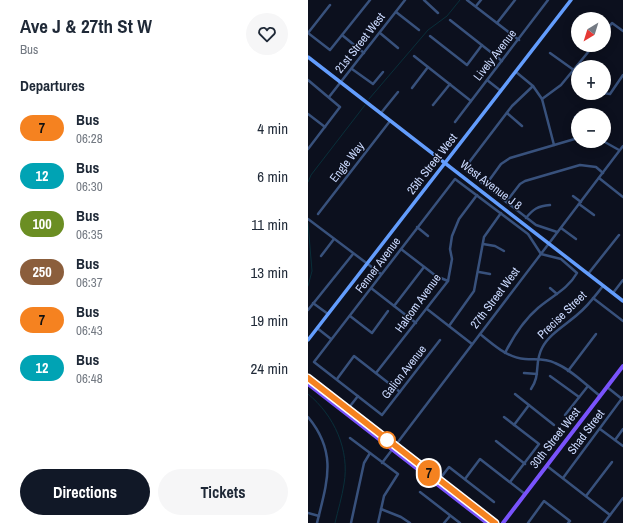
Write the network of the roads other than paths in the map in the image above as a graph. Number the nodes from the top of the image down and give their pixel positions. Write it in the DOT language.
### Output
graph roads {
  1 [pos="370,0"];
  2 [pos="405,0"];
  3 [pos="424,0"];
  4 [pos="467,0"];
  5 [pos="481,0"];
  6 [pos="515,0"];
  7 [pos="548,0"];
  8 [pos="571,0"];
  9 [pos="330,5"];
  10 [pos="476,6"];
  11 [pos="396,12"];
  12 [pos="438,13"];
  13 [pos="450,20"];
  14 [pos="497,23"];
  15 [pos="611,23"];
  16 [pos="419,30"];
  17 [pos="623,31"];
  18 [pos="308,33"];
  19 [pos="380,33"];
  20 [pos="342,36"];
  21 [pos="430,36"];
  22 [pos="519,40"];
  23 [pos="482,45"];
  24 [pos="398,48"];
  25 [pos="588,52"];
  26 [pos="364,53"];
  27 [pos="550,53"];
  28 [pos="308,56"];
  29 [pos="414,56"];
  30 [pos="582,60"];
  31 [pos="502,61"];
  32 [pos="428,67"];
  33 [pos="571,68"];
  34 [pos="352,69"];
  35 [pos="383,72"];
  36 [pos="516,72"];
  37 [pos="571,73"];
  38 [pos="623,75"];
  39 [pos="308,80"];
  40 [pos="487,80"];
  41 [pos="341,82"];
  42 [pos="450,84"];
  43 [pos="533,86"];
  44 [pos="412,88"];
  45 [pos="501,91"];
  46 [pos="398,92"];
  47 [pos="611,93"];
  48 [pos="329,97"];
  49 [pos="542,99"];
  50 [pos="471,101"];
  51 [pos="433,105"];
  52 [pos="381,113"];
  53 [pos="507,113"];
  54 [pos="308,114"];
  55 [pos="391,121"];
  56 [pos="455,122"];
  57 [pos="522,126"];
  58 [pos="325,127"];
  59 [pos="571,140"];
  60 [pos="554,145"];
  61 [pos="611,146"];
  62 [pos="623,146"];
  63 [pos="308,149"];
  64 [pos="619,150"];
  65 [pos="445,163"];
  66 [pos="603,173"];
  67 [pos="599,178"];
  68 [pos="485,186"];
  69 [pos="477,195"];
  70 [pos="573,196"];
  71 [pos="623,197"];
  72 [pos="506,202"];
  73 [pos="580,203"];
  74 [pos="550,204"];
  75 [pos="500,213"];
  76 [pos="318,214"];
  77 [pos="594,215"];
  78 [pos="526,218"];
  79 [pos="308,219"];
  80 [pos="417,228"];
  81 [pos="561,228"];
  82 [pos="557,232"];
  83 [pos="619,235"];
  84 [pos="428,236"];
  85 [pos="334,239"];
  86 [pos="576,239"];
  87 [pos="549,243"];
  88 [pos="483,244"];
  89 [pos="401,249"];
  90 [pos="504,251"];
  91 [pos="353,254"];
  92 [pos="541,254"];
  93 [pos="321,256"];
  94 [pos="367,264"];
  95 [pos="424,267"];
  96 [pos="479,272"];
  97 [pos="382,274"];
  98 [pos="490,274"];
  99 [pos="588,274"];
  100 [pos="623,280"];
  101 [pos="448,281"];
  102 [pos="603,285"];
  103 [pos="371,288"];
  104 [pos="550,288"];
  105 [pos="613,293"];
  106 [pos="557,294"];
  107 [pos="593,298"];
  108 [pos="623,300"];
  109 [pos="313,303"];
  110 [pos="394,306"];
  111 [pos="427,309"];
  112 [pos="308,310"];
  113 [pos="388,311"];
  114 [pos="328,314"];
  115 [pos="350,316"];
  116 [pos="623,321"];
  117 [pos="416,323"];
  118 [pos="449,326"];
  119 [pos="317,328"];
  120 [pos="480,334"];
  121 [pos="596,334"];
  122 [pos="331,339"];
  123 [pos="308,340"];
  124 [pos="440,340"];
  125 [pos="472,344"];
  126 [pos="505,353"];
  127 [pos="538,359"];
  128 [pos="623,366"];
  129 [pos="568,371"];
  130 [pos="376,373"];
  131 [pos="524,374"];
  132 [pos="537,374"];
  133 [pos="550,376"];
  134 [pos="308,378"];
  135 [pos="337,379"];
  136 [pos="308,384"];
  137 [pos="588,386"];
  138 [pos="607,387"];
  139 [pos="531,389"];
  140 [pos="400,392"];
  141 [pos="515,394"];
  142 [pos="358,396"];
  143 [pos="600,396"];
  144 [pos="580,397"];
  145 [pos="622,398"];
  146 [pos="529,405"];
  147 [pos="346,411"];
  148 [pos="566,415"];
  149 [pos="308,417"];
  150 [pos="504,417"];
  151 [pos="554,424"];
  152 [pos="514,425"];
  153 [pos="600,429"];
  154 [pos="623,429"];
  155 [pos="350,438"];
  156 [pos="615,440"];
  157 [pos="496,441"];
  158 [pos="623,446"];
  159 [pos="393,448"];
  160 [pos="370,453"];
  161 [pos="612,462"];
  162 [pos="382,463"];
  163 [pos="525,464"];
  164 [pos="546,466"];
  165 [pos="563,478"];
  166 [pos="465,479"];
  167 [pos="437,482"];
  168 [pos="510,482"];
  169 [pos="420,492"];
  170 [pos="525,494"];
  171 [pos="586,496"];
  172 [pos="623,498"];
  173 [pos="494,502"];
  174 [pos="381,509"];
  175 [pos="308,514"];
  176 [pos="610,515"];
  177 [pos="319,516"];
  178 [pos="450,516"];
  179 [pos="569,522"];
  180 [pos="317,523"];
  181 [pos="351,523"];
  182 [pos="378,523"];
  183 [pos="410,523"];
  184 [pos="444,523"];
  185 [pos="460,523"];
  186 [pos="487,523"];
  187 [pos="494,523"];
  188 [pos="503,523"];
  189 [pos="528,523"];
  190 [pos="604,523"];
  1 -- 20 [label="street"];
  2 -- 11 [label="street, 21st Street West"];
  3 -- 12 [label="street"];
  4 -- 10 [label="street"];
  5 -- 10 [label="street"];
  6 -- 14 [label="street"];
  7 -- 22 [label="street, Lively Avenue"];
  8 -- 36 [label="street, 25th Street West"];
  9 -- 18 [label="street"];
  10 -- 14 [label="street"];
  11 -- 16 [label="street"];
  11 -- 19 [label="street, 21st Street West"];
  13 -- 23 [label="street"];
  14 -- 22 [label="street"];
  15 -- 17 [label="street"];
  18 -- 20 [label="street"];
  19 -- 24 [label="street"];
  19 -- 26 [label="street, 21st Street West"];
  20 -- 26 [label="street"];
  21 -- 23 [label="street"];
  22 -- 31 [label="street, Lively Avenue"];
  23 -- 31 [label="street"];
  25 -- 30 [label="street"];
  26 -- 34 [label="street, 21st Street West"];
  27 -- 33 [label="street"];
  28 -- 41 [label="street, West Avenue J 8"];
  29 -- 32 [label="street"];
  31 -- 40 [label="street, Lively Avenue"];
  32 -- 42 [label="street"];
  32 -- 44 [label="street"];
  34 -- 35 [label="street"];
  34 -- 41 [label="street, 21st Street West"];
  36 -- 43 [label="street"];
  36 -- 45 [label="street, 25th Street West"];
  37 -- 49 [label="street"];
  38 -- 47 [label="street"];
  39 -- 48 [label="street"];
  40 -- 45 [label="street"];
  40 -- 50 [label="street, Lively Avenue"];
  41 -- 48 [label="street, 21st Street West"];
  41 -- 52 [label="street, West Avenue J 8"];
  42 -- 50 [label="street"];
  42 -- 51 [label="street"];
  43 -- 49 [label="street"];
  43 -- 53 [label="street"];
  45 -- 65 [label="street, 25th Street West"];
  46 -- 52 [label="street"];
  48 -- 58 [label="street"];
  49 -- 60 [label="street"];
  50 -- 56 [label="street, Lively Avenue"];
  52 -- 55 [label="street, West Avenue J 8"];
  53 -- 57 [label="street"];
  53 -- 68 [label="street"];
  54 -- 58 [label="street"];
  55 -- 65 [label="street, West Avenue J 8"];
  55 -- 76 [label="street, Engle Way"];
  58 -- 63 [label="street"];
  59 -- 60 [label="street"];
  60 -- 68 [label="street"];
  61 -- 64 [label="street"];
  62 -- 64 [label="street, 27th Street West"];
  64 -- 66 [label="street, 27th Street West"];
  65 -- 87 [label="street, West Avenue J 8"];
  65 -- 94 [label="street, 25th Street West"];
  66 -- 67 [label="street, 27th Street West"];
  66 -- 72 [label="street"];
  67 -- 71 [label="street"];
  67 -- 73 [label="street, 27th Street West"];
  68 -- 72 [label="street"];
  69 -- 75 [label="street"];
  69 -- 80 [label="street, Fenner Avenue"];
  69 -- 101 [label="street, Halcom Avenue"];
  70 -- 73 [label="street"];
  72 -- 78 [label="street"];
  73 -- 77 [label="street"];
  73 -- 81 [label="street, 27th Street West"];
  74 -- 78 [label="street"];
  75 -- 88 [label="street"];
  75 -- 92 [label="street"];
  78 -- 82 [label="street"];
  79 -- 85 [label="street"];
  80 -- 84 [label="street"];
  80 -- 89 [label="street, Fenner Avenue"];
  81 -- 82 [label="street, 27th Street West"];
  81 -- 86 [label="street"];
  82 -- 87 [label="street, 27th Street West"];
  83 -- 99 [label="street"];
  85 -- 91 [label="street"];
  85 -- 93 [label="street"];
  87 -- 92 [label="street, 27th Street West"];
  87 -- 99 [label="street, West Avenue J 8"];
  88 -- 90 [label="street"];
  88 -- 96 [label="street"];
  89 -- 95 [label="street"];
  89 -- 97 [label="street, Fenner Avenue"];
  91 -- 94 [label="street"];
  91 -- 109 [label="street"];
  92 -- 106 [label="street"];
  92 -- 120 [label="street, 27th Street West"];
  94 -- 97 [label="street"];
  94 -- 114 [label="street, 25th Street West"];
  95 -- 101 [label="street"];
  95 -- 110 [label="street"];
  96 -- 98 [label="street"];
  96 -- 118 [label="street"];
  97 -- 103 [label="street, Fenner Avenue"];
  99 -- 102 [label="street, West Avenue J 8"];
  100 -- 105 [label="street"];
  101 -- 111 [label="street, Halcom Avenue"];
  102 -- 105 [label="street, West Avenue J 8"];
  102 -- 107 [label="street, Precise Street"];
  103 -- 110 [label="street"];
  103 -- 115 [label="street, Fenner Avenue"];
  104 -- 106 [label="street"];
  105 -- 108 [label="street, West Avenue J 8"];
  106 -- 126 [label="street"];
  107 -- 116 [label="street"];
  107 -- 127 [label="street, Precise Street"];
  109 -- 112 [label="street"];
  109 -- 114 [label="street"];
  110 -- 117 [label="street"];
  111 -- 117 [label="street, Halcom Avenue"];
  111 -- 118 [label="street"];
  113 -- 115 [label="street"];
  114 -- 119 [label="street, 25th Street West"];
  115 -- 122 [label="street, Fenner Avenue"];
  117 -- 130 [label="street, Halcom Avenue"];
  118 -- 125 [label="street"];
  119 -- 122 [label="street"];
  119 -- 123 [label="street, 25th Street West"];
  120 -- 125 [label="street, 27th Street West"];
  120 -- 126 [label="street"];
  121 -- 129 [label="street"];
  122 -- 135 [label="street, Fenner Avenue"];
  124 -- 140 [label="street, Galion Avenue"];
  125 -- 159 [label="street, 27th Street West"];
  126 -- 127 [label="street"];
  127 -- 129 [label="street"];
  127 -- 132 [label="street"];
  128 -- 138 [label="main road, 30th Street West"];
  129 -- 137 [label="street"];
  130 -- 135 [label="street"];
  130 -- 140 [label="street"];
  131 -- 132 [label="street"];
  132 -- 139 [label="street"];
  133 -- 144 [label="street"];
  134 -- 147 [label="main road"];
  135 -- 142 [label="street"];
  136 -- 147 [label="main road"];
  137 -- 143 [label="street"];
  137 -- 144 [label="street"];
  138 -- 143 [label="main road, 30th Street West"];
  138 -- 145 [label="street"];
  140 -- 142 [label="street, Galion Avenue"];
  141 -- 146 [label="street"];
  142 -- 147 [label="street"];
  143 -- 164 [label="main road, 30th Street West"];
  144 -- 148 [label="street"];
  145 -- 153 [label="street, Shad Street"];
  146 -- 151 [label="street"];
  146 -- 152 [label="street"];
  147 -- 159 [label="main road"];
  149 -- 177 [label="street"];
  150 -- 152 [label="street"];
  152 -- 163 [label="street"];
  153 -- 156 [label="street"];
  153 -- 165 [label="street, Shad Street"];
  154 -- 156 [label="street"];
  155 -- 160 [label="street"];
  156 -- 158 [label="street"];
  157 -- 163 [label="street"];
  159 -- 162 [label="street, 27th Street West"];
  159 -- 167 [label="main road"];
  160 -- 162 [label="street"];
  160 -- 181 [label="street"];
  161 -- 171 [label="street"];
  162 -- 174 [label="street"];
  163 -- 168 [label="street"];
  164 -- 165 [label="street"];
  164 -- 170 [label="main road, 30th Street West"];
  165 -- 171 [label="street"];
  166 -- 167 [label="street"];
  166 -- 168 [label="street"];
  166 -- 173 [label="street"];
  167 -- 186 [label="main road"];
  167 -- 187 [label="main road"];
  168 -- 170 [label="street"];
  169 -- 178 [label="street"];
  170 -- 188 [label="main road, 30th Street West"];
  171 -- 176 [label="street"];
  172 -- 176 [label="street"];
  174 -- 182 [label="street"];
  174 -- 183 [label="street"];
  175 -- 177 [label="street"];
  176 -- 190 [label="street"];
  177 -- 180 [label="street"];
  178 -- 184 [label="street"];
  178 -- 185 [label="street"];
  179 -- 189 [label="street"];
}
